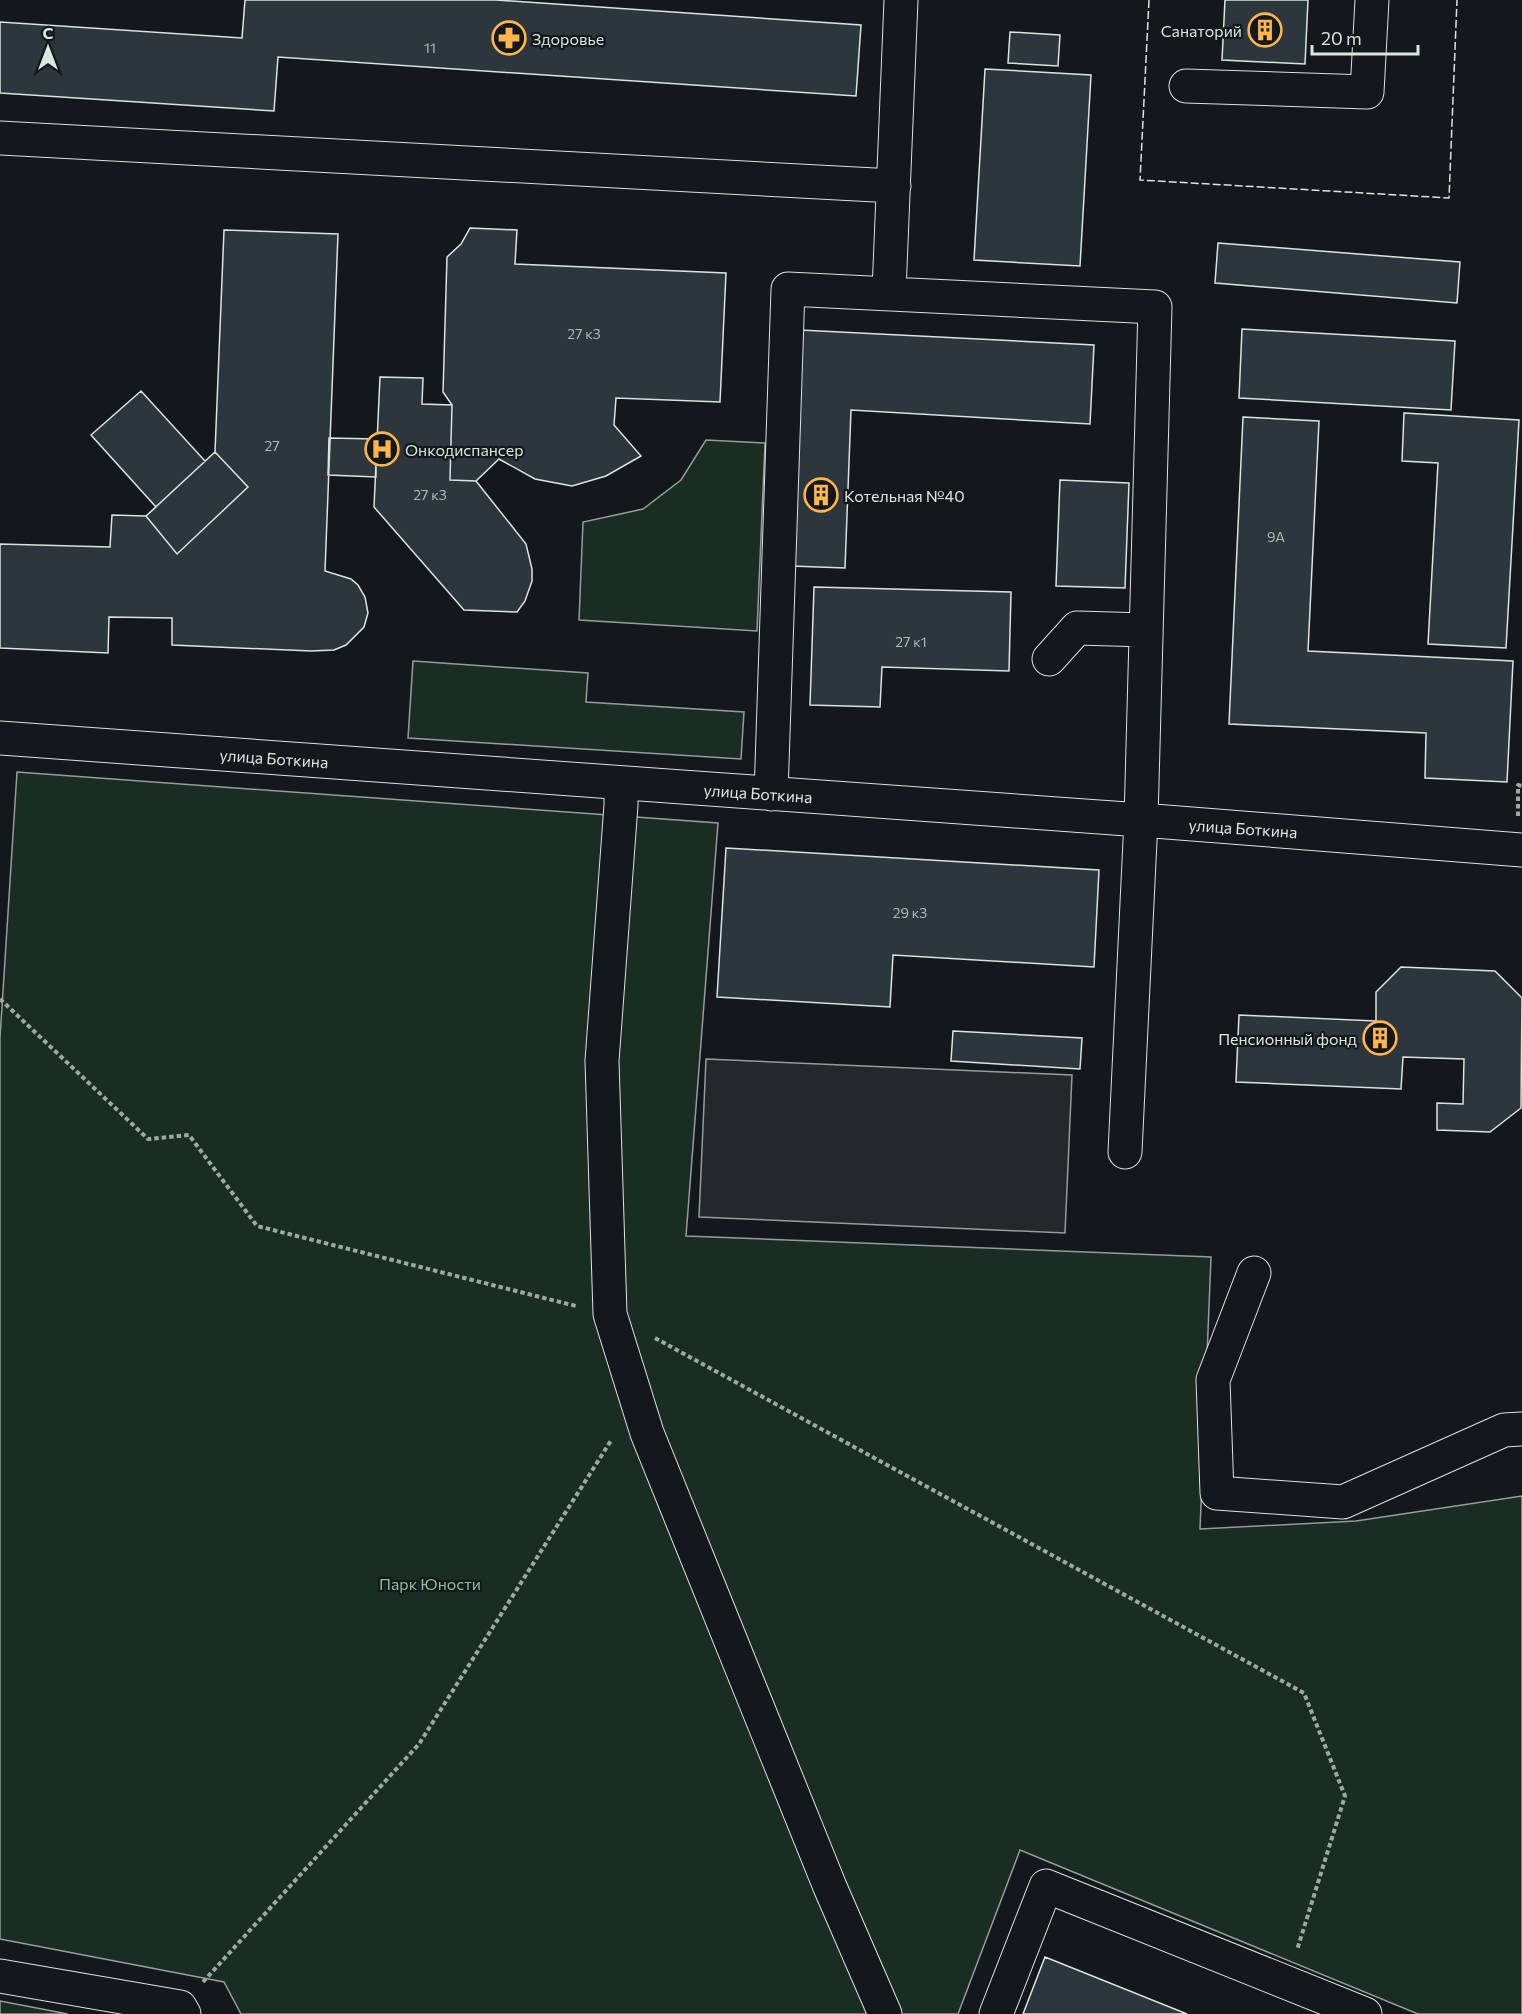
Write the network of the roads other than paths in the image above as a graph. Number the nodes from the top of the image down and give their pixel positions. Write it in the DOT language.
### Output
graph roads {
  1 [pos="901,0"];
  2 [pos="1372,0"];
  3 [pos="1186,86"];
  4 [pos="0,138"];
  5 [pos="894,186"];
  6 [pos="889,292"];
  7 [pos="1146,630"];
  8 [pos="1048,659"];
  9 [pos="0,738"];
  10 [pos="621,783"];
  11 [pos="771,794"];
  12 [pos="1141,820"];
  13 [pos="1519,850"];
  14 [pos="1125,1152"];
  15 [pos="1254,1273"];
  16 [pos="1522,1429"];
  17 [pos="0,1976"];
  18 [pos="182,2010"];
  19 [pos="885,2014"];
  20 [pos="996,2014"];
  21 [pos="1365,2014"];
  1 -- 5 [label="street"];
  2 -- 3 [label="street"];
  4 -- 5 [label="street"];
  5 -- 6 [label="street"];
  6 -- 7 [label="street"];
  6 -- 11 [label="street"];
  7 -- 8 [label="street"];
  7 -- 12 [label="street"];
  9 -- 10 [label="street, улица Боткина"];
  10 -- 11 [label="street, улица Боткина"];
  10 -- 19 [label="street"];
  11 -- 12 [label="street, улица Боткина"];
  12 -- 13 [label="street, улица Боткина"];
  12 -- 14 [label="street"];
  15 -- 16 [label="street"];
  17 -- 18 [label="street"];
  20 -- 21 [label="street"];
}
